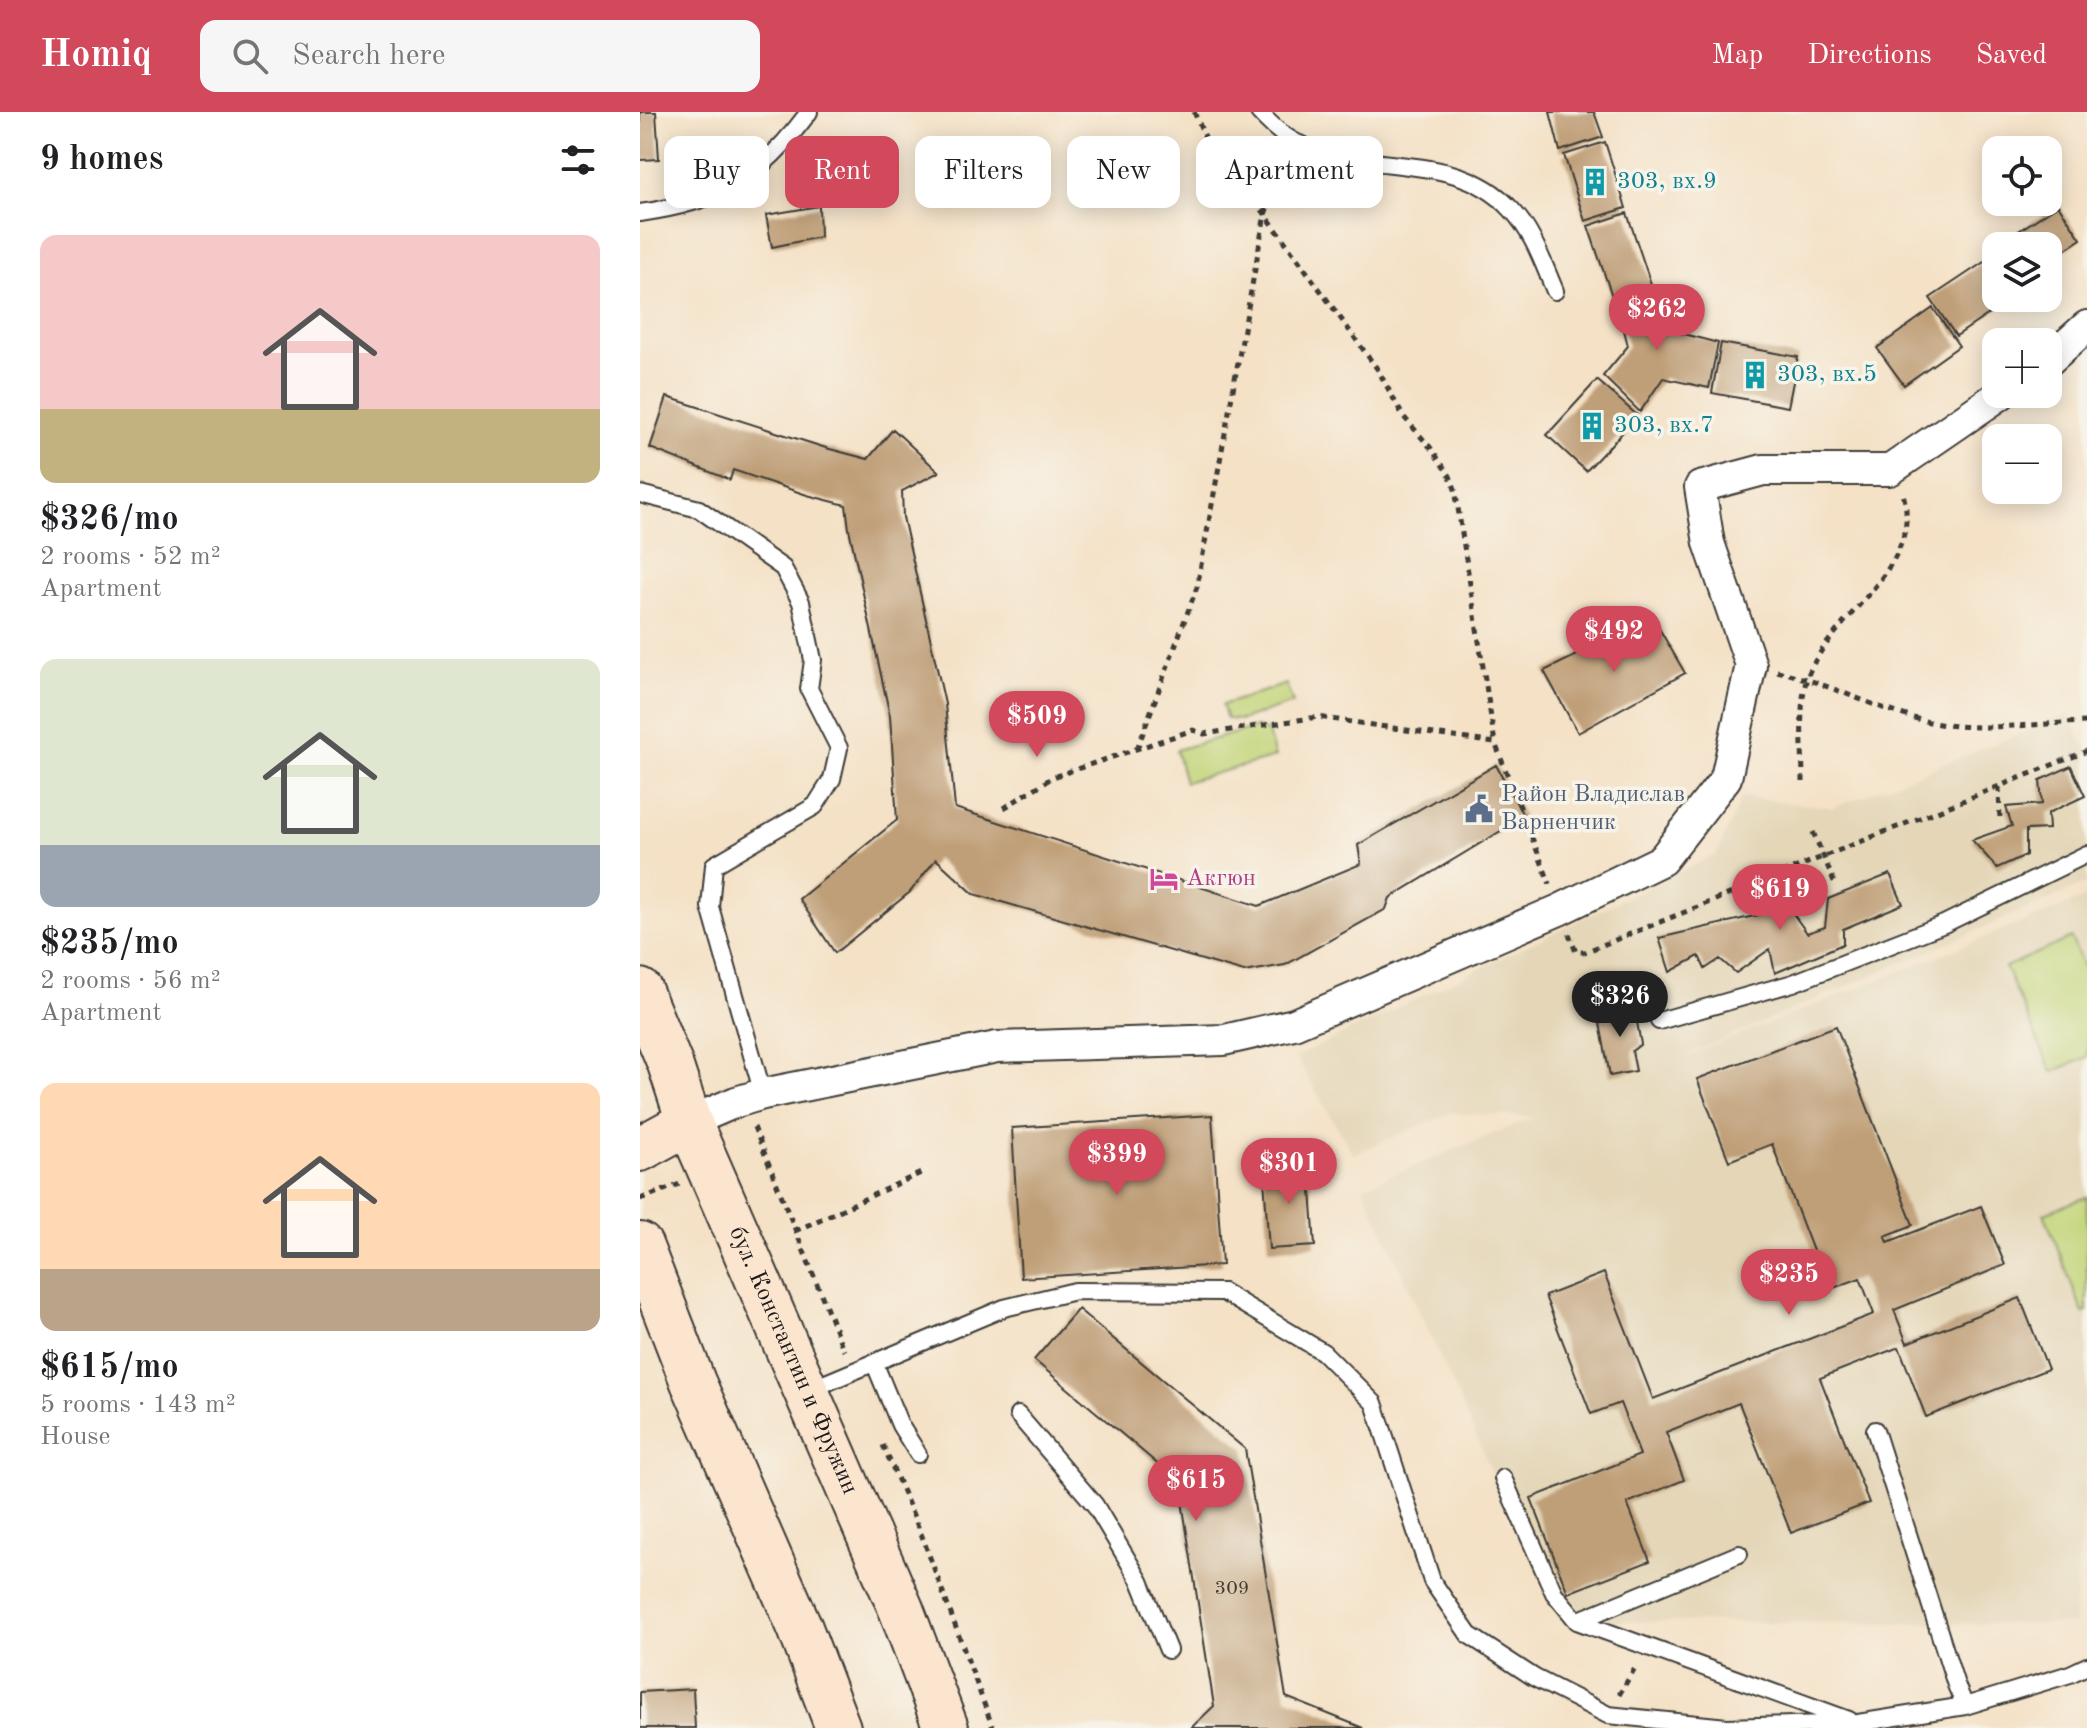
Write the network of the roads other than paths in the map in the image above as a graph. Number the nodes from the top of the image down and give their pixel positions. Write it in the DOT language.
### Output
graph roads {
  1 [pos="809,112"];
  2 [pos="1259,112"];
  3 [pos="640,213"];
  4 [pos="1555,291"];
  5 [pos="2087,326"];
  6 [pos="2062,348"];
  7 [pos="1982,407"];
  8 [pos="640,494"];
  9 [pos="2087,854"];
  10 [pos="640,991"];
  11 [pos="1659,1021"];
  12 [pos="763,1094"];
  13 [pos="640,1110"];
  14 [pos="689,1122"];
  15 [pos="640,1149"];
  16 [pos="640,1245"];
  17 [pos="874,1362"];
  18 [pos="806,1391"];
  19 [pos="1018,1415"];
  20 [pos="1875,1430"];
  21 [pos="918,1454"];
  22 [pos="1503,1478"];
  23 [pos="1739,1554"];
  24 [pos="1577,1621"];
  25 [pos="1168,1650"];
  26 [pos="2087,1666"];
  27 [pos="1965,1706"];
  28 [pos="1858,1723"];
  29 [pos="838,1728"];
  30 [pos="946,1728"];
  1 -- 3 [label="lane"];
  2 -- 4 [label="lane"];
  5 -- 6 [label="street"];
  7 -- 12 [label="street"];
  8 -- 12 [label="lane"];
  9 -- 11 [label="lane"];
  10 -- 14 [label="street, бул. Константин и Фружин"];
  12 -- 14 [label="street"];
  13 -- 14 [label="street"];
  14 -- 15 [label="street"];
  14 -- 18 [label="street, бул. Константин и Фружин"];
  16 -- 29 [label="street"];
  17 -- 18 [label="lane"];
  17 -- 21 [label="lane"];
  17 -- 28 [label="lane"];
  18 -- 30 [label="street, бул. Константин и Фружин"];
  19 -- 25 [label="lane"];
  20 -- 27 [label="lane"];
  22 -- 24 [label="lane"];
  23 -- 24 [label="lane"];
  24 -- 28 [label="lane"];
  26 -- 27 [label="lane"];
  27 -- 28 [label="lane"];
}
